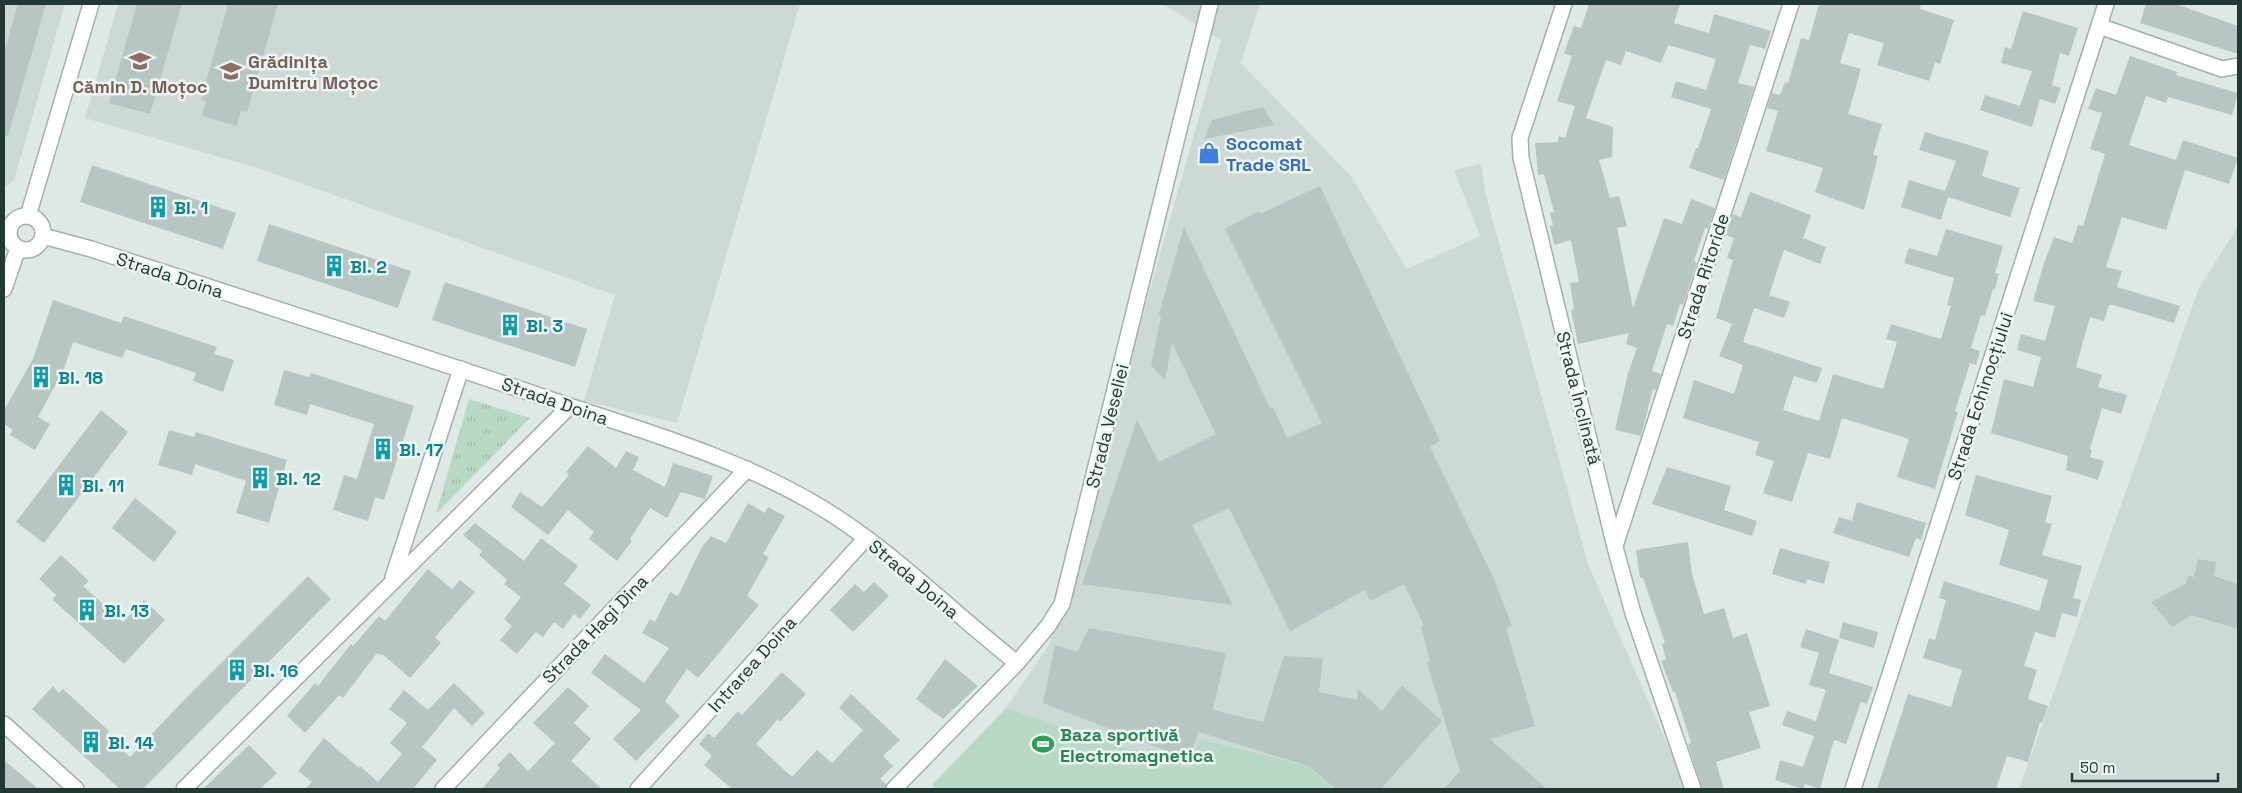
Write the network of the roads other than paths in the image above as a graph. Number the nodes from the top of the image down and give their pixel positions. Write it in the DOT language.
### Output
graph roads {
  1 [pos="91,4"];
  2 [pos="1210,4"];
  3 [pos="1564,4"];
  4 [pos="1791,4"];
  5 [pos="2106,4"];
  6 [pos="2099,26"];
  7 [pos="2238,66"];
  8 [pos="28,216"];
  9 [pos="7,228"];
  10 [pos="43,236"];
  11 [pos="18,248"];
  12 [pos="4,289"];
  13 [pos="461,370"];
  14 [pos="570,406"];
  15 [pos="747,469"];
  16 [pos="866,538"];
  17 [pos="1615,548"];
  18 [pos="392,581"];
  19 [pos="1016,663"];
  20 [pos="4,724"];
  21 [pos="76,789"];
  22 [pos="184,789"];
  23 [pos="443,789"];
  24 [pos="638,789"];
  25 [pos="894,789"];
  26 [pos="1693,789"];
  27 [pos="1853,789"];
  1 -- 8 [label="street"];
  2 -- 19 [label="street, Strada Veseliei"];
  3 -- 17 [label="street, Strada Înclinată"];
  4 -- 17 [label="street, Strada Ritoride"];
  5 -- 6 [label="street, Strada Echinocțiului"];
  6 -- 7 [label="street"];
  6 -- 27 [label="street, Strada Echinocțiului"];
  8 -- 9 [label="street"];
  8 -- 10 [label="street"];
  9 -- 11 [label="street"];
  10 -- 11 [label="street"];
  10 -- 13 [label="street, Strada Doina"];
  11 -- 12 [label="street"];
  13 -- 14 [label="street, Strada Doina"];
  13 -- 18 [label="street"];
  14 -- 15 [label="street, Strada Doina"];
  14 -- 18 [label="street"];
  15 -- 16 [label="street, Strada Doina"];
  15 -- 23 [label="street, Strada Hagi Dina"];
  16 -- 19 [label="street, Strada Doina"];
  16 -- 24 [label="street, Intrarea Doina"];
  17 -- 26 [label="street, Strada Înclinată"];
  18 -- 22 [label="street"];
  19 -- 25 [label="street, Strada Veseliei"];
  20 -- 21 [label="street"];
}
